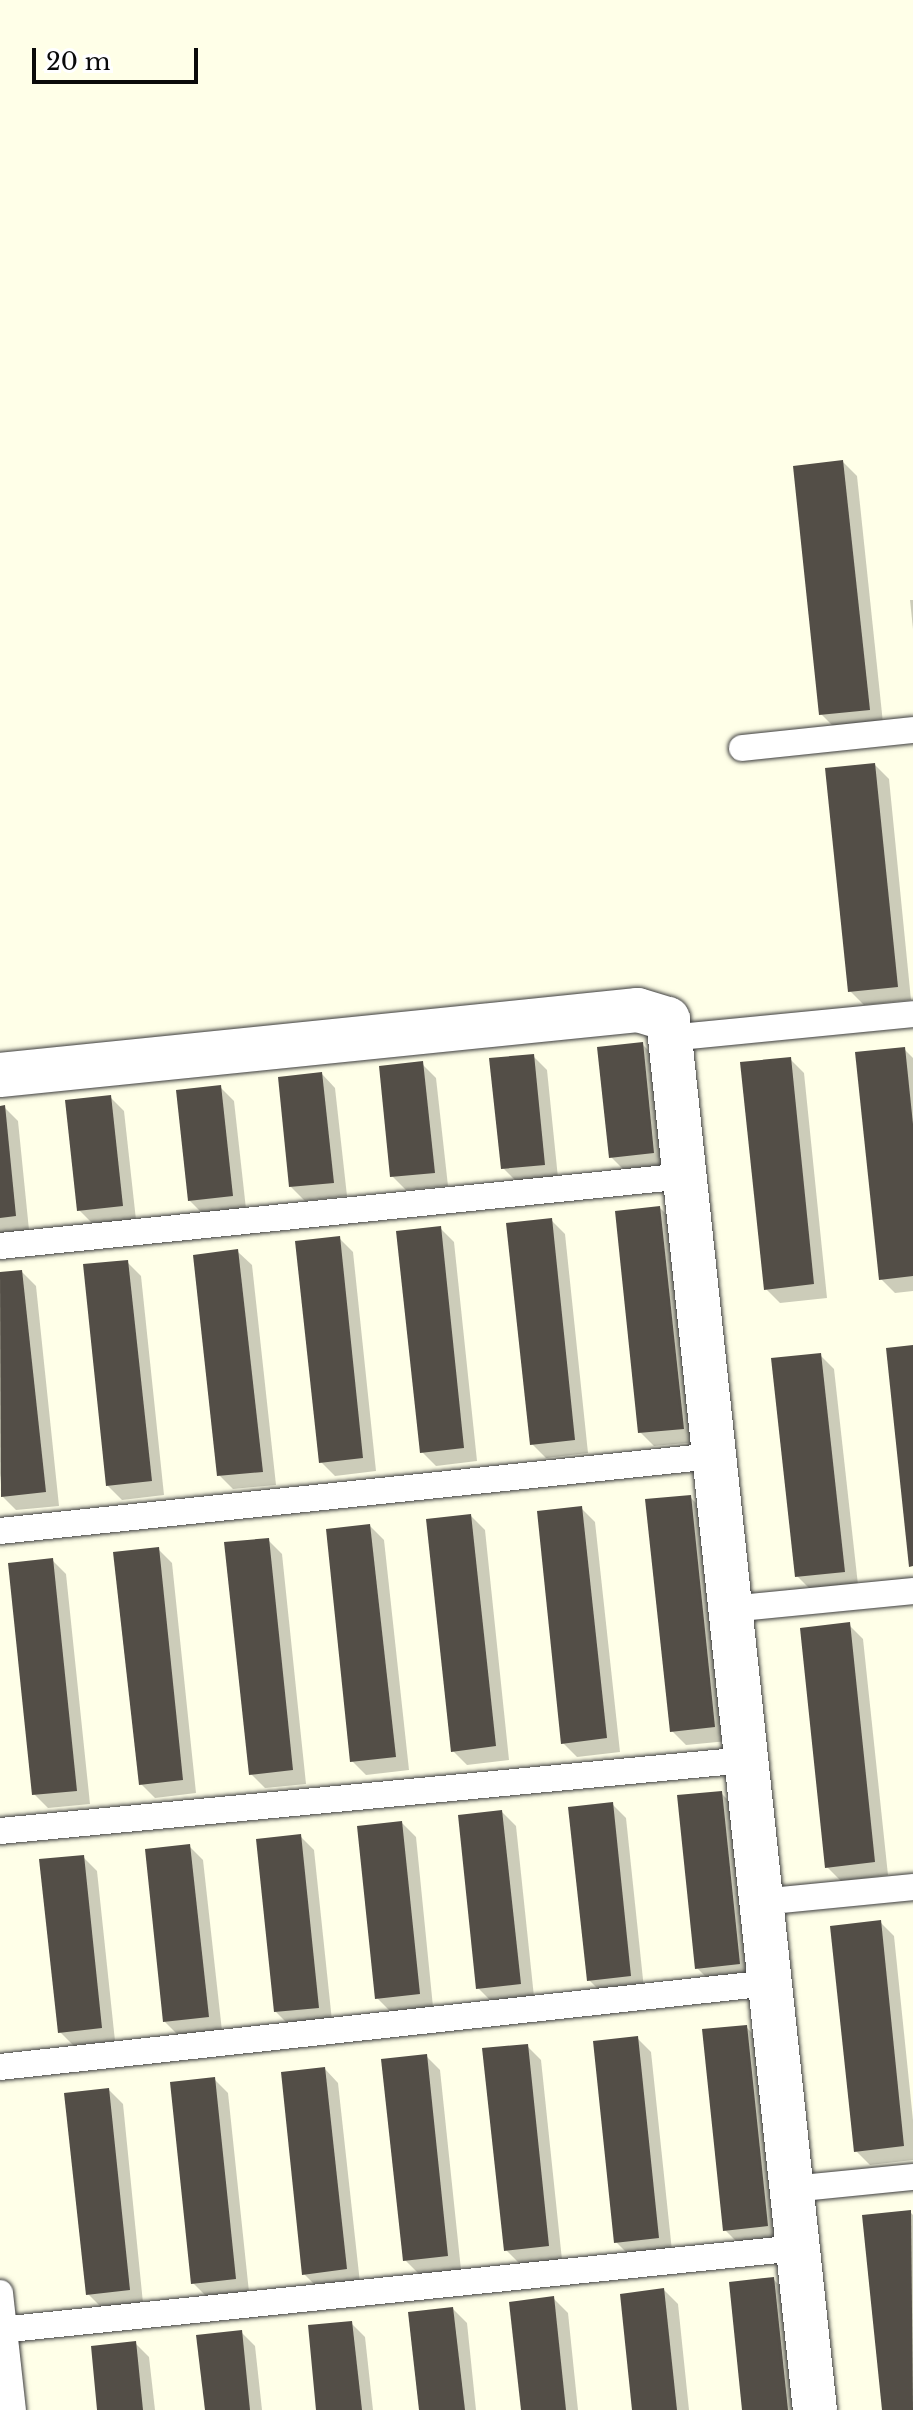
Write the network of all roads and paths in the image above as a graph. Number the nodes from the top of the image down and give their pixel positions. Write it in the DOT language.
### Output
graph roads {
  1 [pos="913,730"];
  2 [pos="742,748"];
  3 [pos="913,1014"];
  4 [pos="669,1038"];
  5 [pos="0,1075"];
  6 [pos="685,1176"];
  7 [pos="0,1246"];
  8 [pos="714,1456"];
  9 [pos="0,1531"];
  10 [pos="913,1591"];
  11 [pos="730,1609"];
  12 [pos="746,1760"];
  13 [pos="0,1831"];
  14 [pos="913,1887"];
  15 [pos="761,1902"];
  16 [pos="770,1983"];
  17 [pos="0,2067"];
  18 [pos="913,2177"];
  19 [pos="792,2189"];
  20 [pos="798,2248"];
  21 [pos="0,2293"];
  22 [pos="2,2330"];
  23 [pos="13,2410"];
  24 [pos="815,2410"];
  1 -- 2 [label="lane"];
  3 -- 4 [label="lane"];
  4 -- 5 [label="street"];
  4 -- 6 [label="street"];
  6 -- 7 [label="lane"];
  6 -- 8 [label="street"];
  8 -- 9 [label="lane"];
  8 -- 11 [label="street"];
  10 -- 11 [label="lane"];
  11 -- 12 [label="street"];
  12 -- 13 [label="lane"];
  12 -- 15 [label="street"];
  14 -- 15 [label="lane"];
  15 -- 16 [label="street"];
  16 -- 17 [label="lane"];
  16 -- 19 [label="street"];
  18 -- 19 [label="lane"];
  19 -- 20 [label="street"];
  20 -- 22 [label="lane"];
  20 -- 24 [label="street"];
  21 -- 22 [label="lane"];
  22 -- 23 [label="lane"];
}
